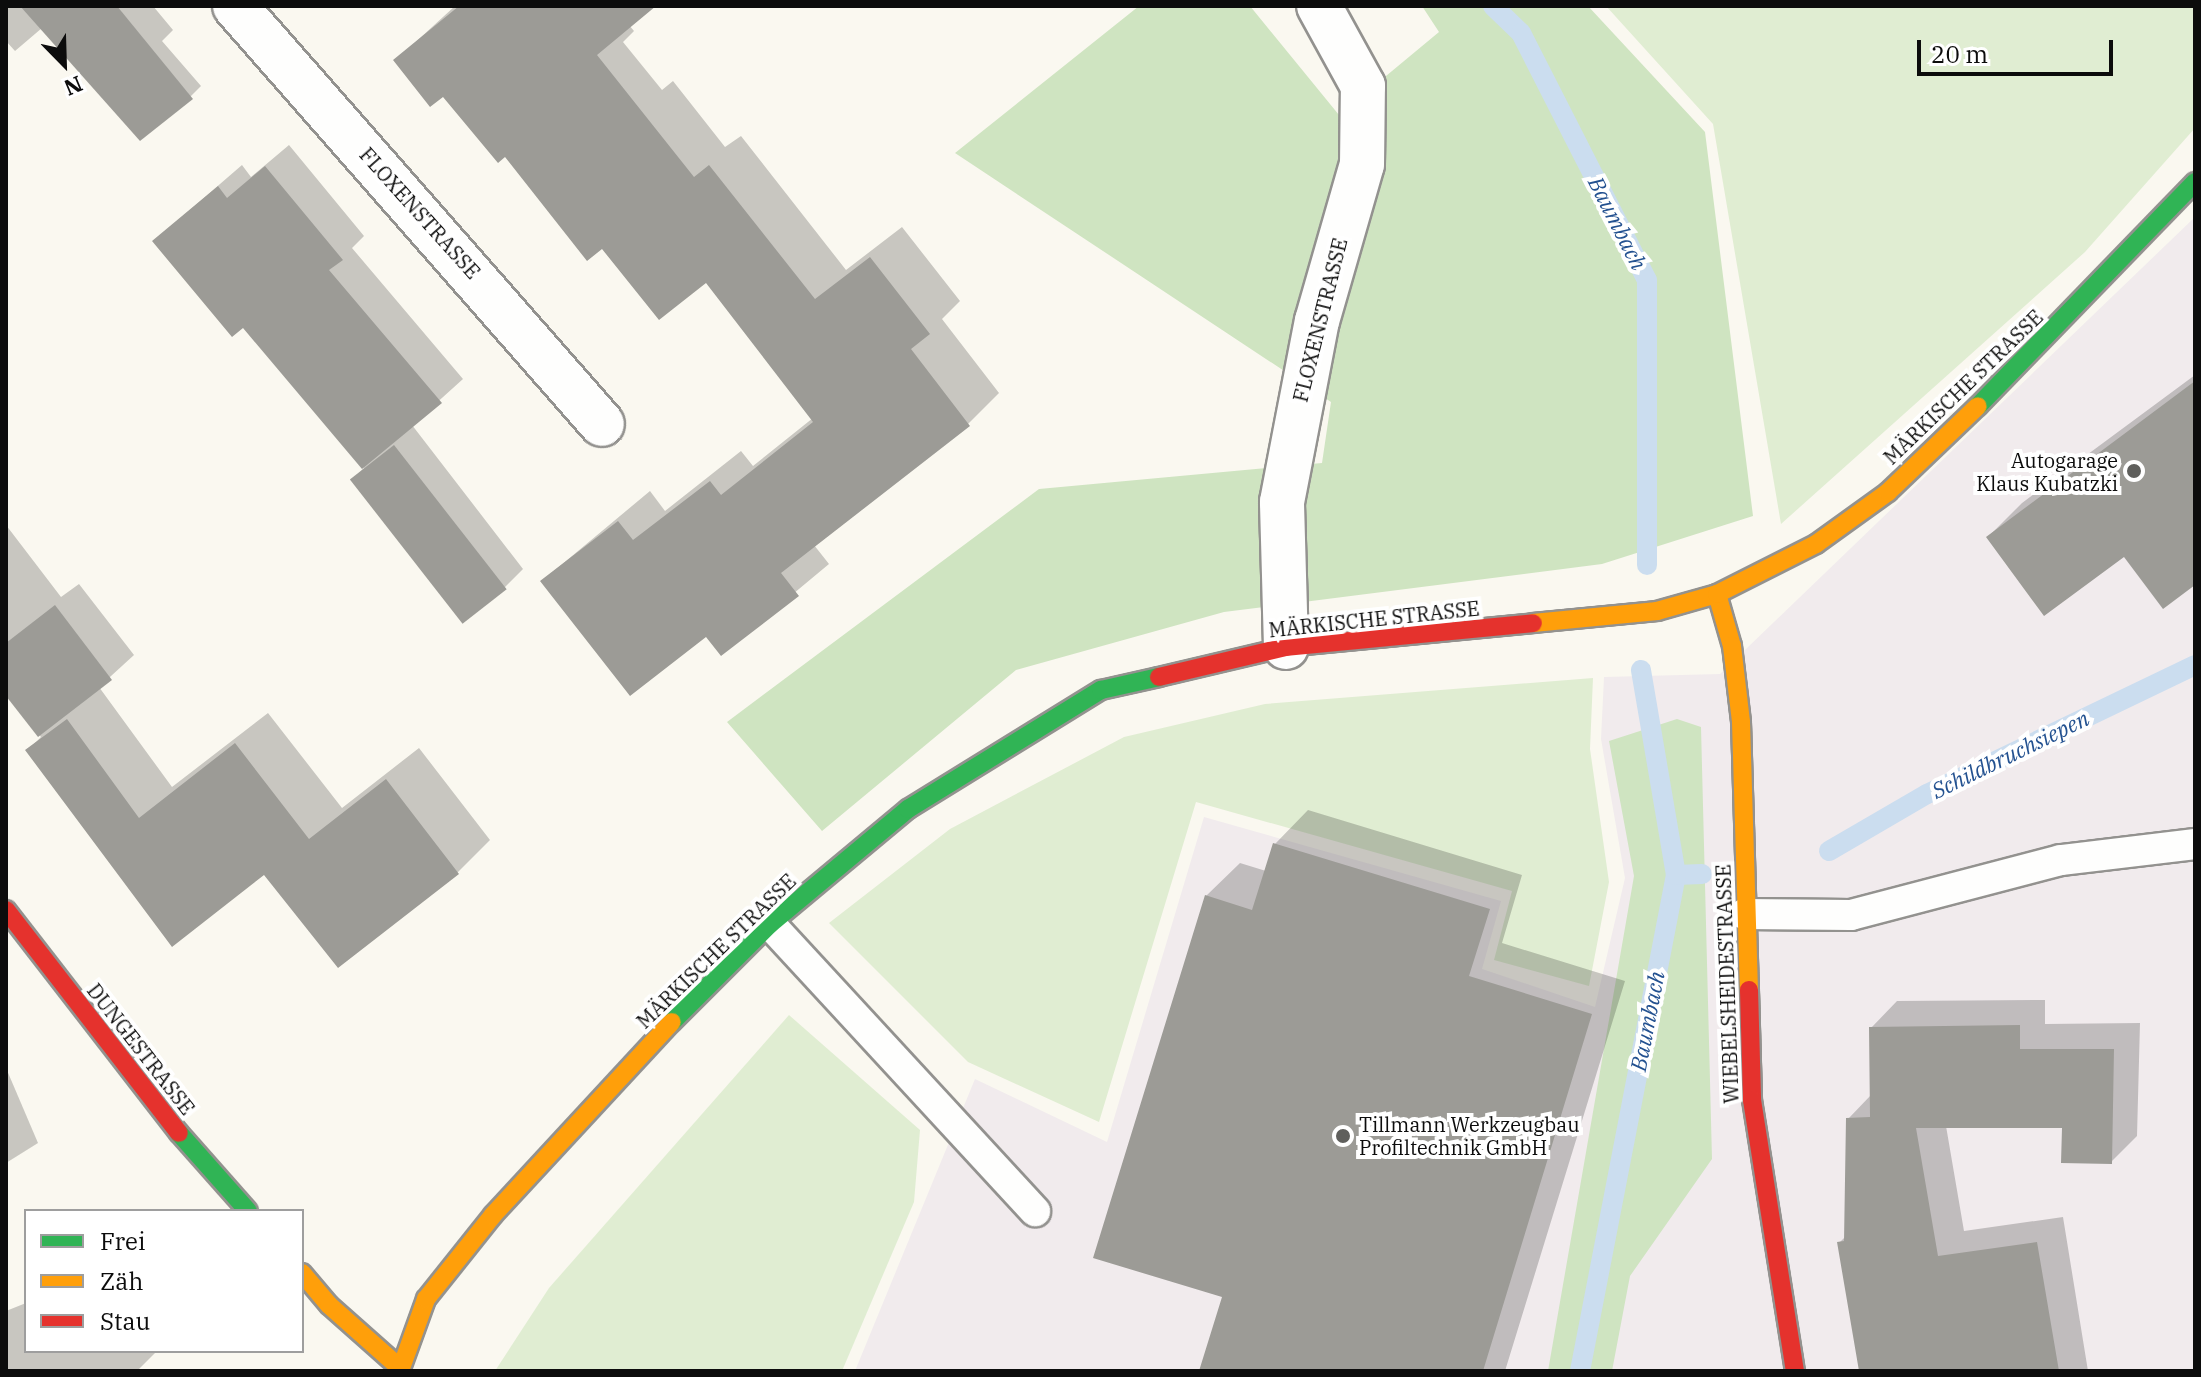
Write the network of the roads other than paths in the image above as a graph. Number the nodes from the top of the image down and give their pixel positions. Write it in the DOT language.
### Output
graph roads {
  1 [pos="235,6"];
  2 [pos="1319,6"];
  3 [pos="2195,182"];
  4 [pos="602,424"];
  5 [pos="1717,594"];
  6 [pos="1286,647"];
  7 [pos="2195,844"];
  8 [pos="6,910"];
  9 [pos="1744,914"];
  10 [pos="770,924"];
  11 [pos="246,1209"];
  12 [pos="1035,1211"];
  13 [pos="304,1275"];
  14 [pos="395,1370"];
  15 [pos="1795,1371"];
  1 -- 4 [label="street, FLOXENSTRASSE"];
  2 -- 6 [label="street, FLOXENSTRASSE"];
  3 -- 5 [label="main road, MÄRKISCHE STRASSE"];
  5 -- 6 [label="main road, MÄRKISCHE STRASSE"];
  5 -- 9 [label="main road, WIEBELSHEIDESTRASSE"];
  6 -- 10 [label="main road, MÄRKISCHE STRASSE"];
  7 -- 9 [label="lane"];
  8 -- 11 [label="main road, DUNGESTRASSE"];
  9 -- 15 [label="main road, WIEBELSHEIDESTRASSE"];
  10 -- 12 [label="lane"];
  10 -- 14 [label="main road, MÄRKISCHE STRASSE"];
  13 -- 14 [label="main road"];
}
